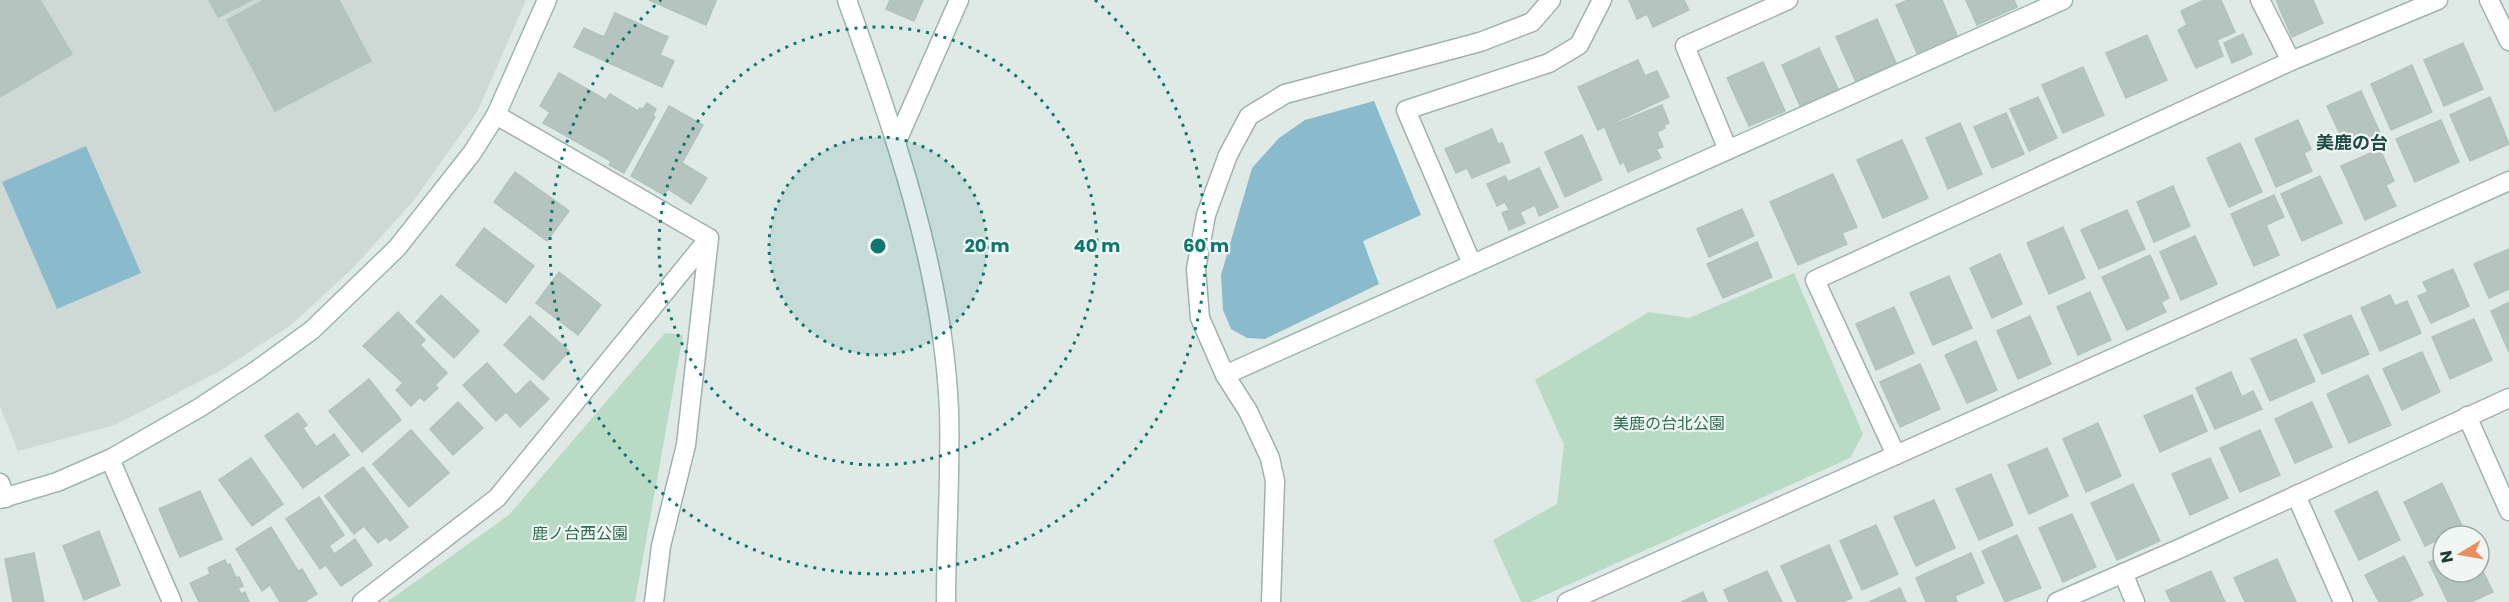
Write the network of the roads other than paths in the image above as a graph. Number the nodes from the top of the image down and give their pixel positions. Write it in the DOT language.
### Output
graph roads {
  1 [pos="547,0"];
  2 [pos="847,0"];
  3 [pos="959,0"];
  4 [pos="1551,0"];
  5 [pos="1602,0"];
  6 [pos="1788,0"];
  7 [pos="2063,0"];
  8 [pos="2260,0"];
  9 [pos="2438,0"];
  10 [pos="2489,0"];
  11 [pos="2509,41"];
  12 [pos="2291,61"];
  13 [pos="496,115"];
  14 [pos="896,143"];
  15 [pos="1728,150"];
  16 [pos="2509,181"];
  17 [pos="709,238"];
  18 [pos="1472,264"];
  19 [pos="1225,375"];
  20 [pos="2509,398"];
  21 [pos="2467,416"];
  22 [pos="1896,455"];
  23 [pos="110,459"];
  24 [pos="2,493"];
  25 [pos="2296,495"];
  26 [pos="2509,511"];
  27 [pos="2123,573"];
  28 [pos="172,602"];
  29 [pos="362,602"];
  30 [pos="654,602"];
  31 [pos="945,602"];
  32 [pos="1271,602"];
  33 [pos="1567,602"];
  34 [pos="2057,602"];
  35 [pos="2135,602"];
  36 [pos="2343,602"];
  1 -- 13 [label="street"];
  2 -- 14 [label="street"];
  3 -- 14 [label="street"];
  4 -- 19 [label="street"];
  5 -- 18 [label="street"];
  6 -- 15 [label="street"];
  7 -- 15 [label="street"];
  8 -- 12 [label="street"];
  9 -- 12 [label="street"];
  10 -- 11 [label="street"];
  12 -- 22 [label="street"];
  13 -- 17 [label="street"];
  13 -- 23 [label="street"];
  14 -- 31 [label="street"];
  15 -- 18 [label="street"];
  16 -- 22 [label="street"];
  17 -- 29 [label="street"];
  17 -- 30 [label="street"];
  18 -- 19 [label="street"];
  19 -- 32 [label="street"];
  20 -- 21 [label="street"];
  21 -- 25 [label="street"];
  21 -- 26 [label="street"];
  22 -- 33 [label="street"];
  23 -- 24 [label="street"];
  23 -- 28 [label="street"];
  25 -- 27 [label="street"];
  25 -- 36 [label="street"];
  27 -- 34 [label="street"];
  27 -- 35 [label="street"];
}
